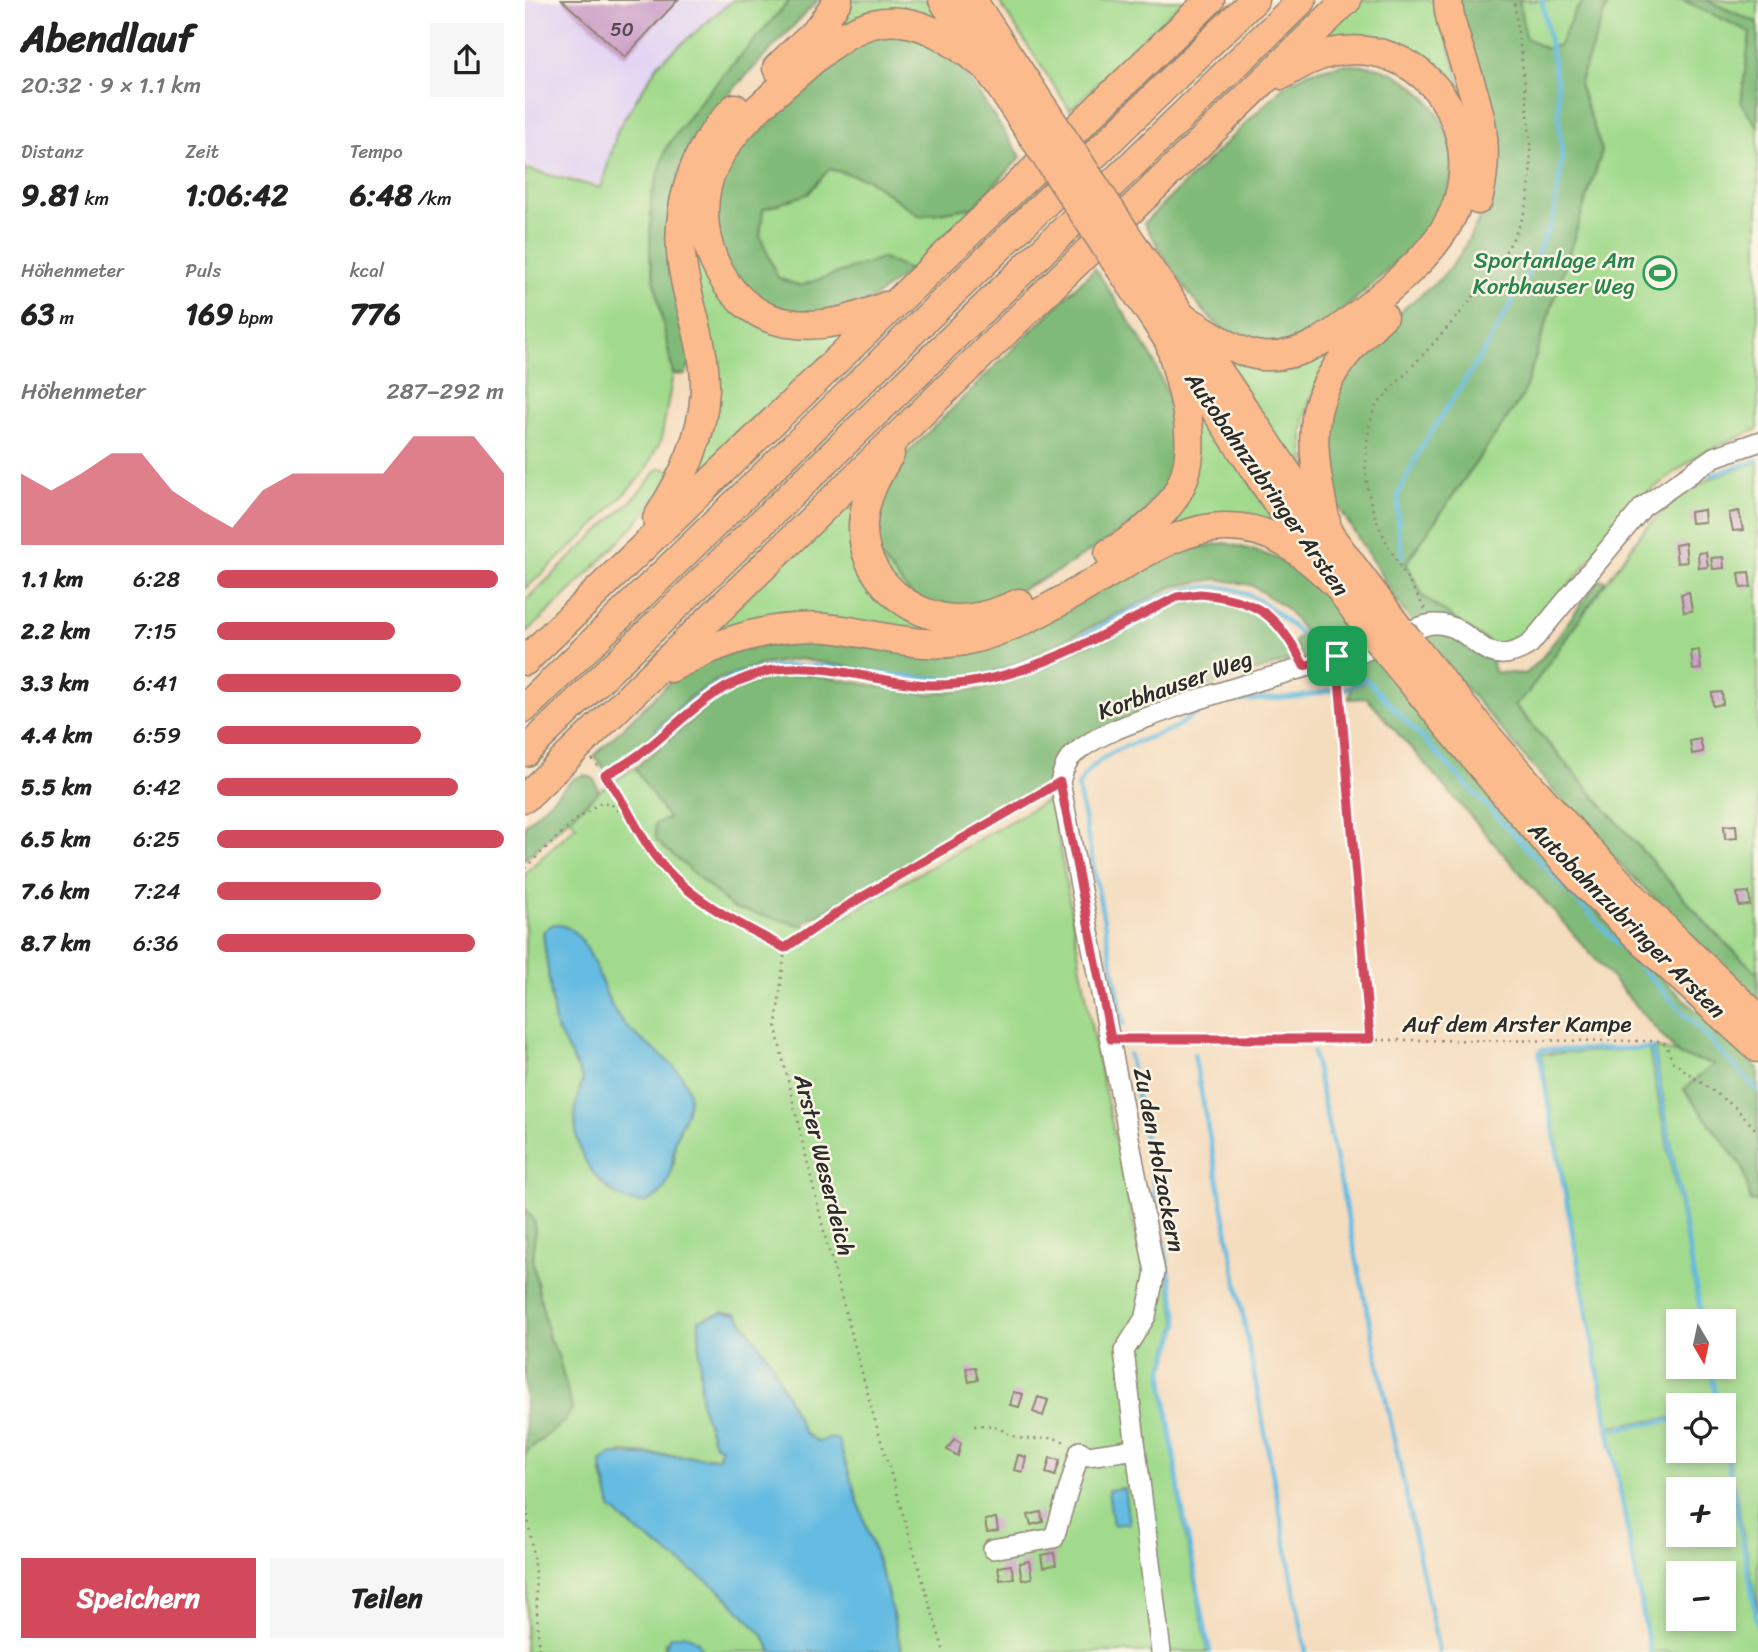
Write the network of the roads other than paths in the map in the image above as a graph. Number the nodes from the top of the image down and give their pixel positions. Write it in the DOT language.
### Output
graph roads {
  1 [pos="838,0"];
  2 [pos="943,0"];
  3 [pos="972,0"];
  4 [pos="983,0"];
  5 [pos="1210,0"];
  6 [pos="1254,0"];
  7 [pos="1302,0"];
  8 [pos="1347,0"];
  9 [pos="1448,0"];
  10 [pos="992,30"];
  11 [pos="989,69"];
  12 [pos="1239,104"];
  13 [pos="1039,123"];
  14 [pos="1125,254"];
  15 [pos="898,301"];
  16 [pos="1181,317"];
  17 [pos="1170,344"];
  18 [pos="906,426"];
  19 [pos="1758,442"];
  20 [pos="1328,533"];
  21 [pos="633,556"];
  22 [pos="1335,583"];
  23 [pos="1394,641"];
  24 [pos="525,661"];
  25 [pos="643,682"];
  26 [pos="525,708"];
  27 [pos="525,752"];
  28 [pos="1060,782"];
  29 [pos="525,798"];
  30 [pos="1758,1018"];
  31 [pos="1758,1048"];
  32 [pos="1136,1449"];
  33 [pos="993,1549"];
  34 [pos="1161,1652"];
  1 -- 21 [label="highway"];
  2 -- 11 [label="highway, Autobahnzubringer Arsten"];
  3 -- 10 [label="highway, Autobahnzubringer Arsten"];
  4 -- 10 [label="highway"];
  5 -- 15 [label="highway"];
  6 -- 26 [label="highway"];
  7 -- 27 [label="highway"];
  8 -- 12 [label="highway"];
  9 -- 20 [label="highway"];
  10 -- 13 [label="highway, Autobahnzubringer Arsten"];
  11 -- 13 [label="highway, Autobahnzubringer Arsten"];
  11 -- 15 [label="highway"];
  12 -- 16 [label="highway"];
  12 -- 18 [label="highway"];
  13 -- 14 [label="highway, Autobahnzubringer Arsten, bridge"];
  14 -- 16 [label="highway, Autobahnzubringer Arsten"];
  14 -- 17 [label="highway, Autobahnzubringer Arsten"];
  15 -- 21 [label="highway"];
  16 -- 20 [label="highway, Autobahnzubringer Arsten"];
  17 -- 18 [label="highway"];
  17 -- 22 [label="highway, Autobahnzubringer Arsten"];
  18 -- 25 [label="highway"];
  19 -- 28 [label="lane, Korbhauser Weg"];
  20 -- 23 [label="highway, Autobahnzubringer Arsten"];
  21 -- 24 [label="highway"];
  22 -- 23 [label="highway, Autobahnzubringer Arsten"];
  22 -- 25 [label="highway"];
  23 -- 30 [label="highway, Autobahnzubringer Arsten"];
  23 -- 31 [label="highway, Autobahnzubringer Arsten"];
  25 -- 29 [label="highway"];
  28 -- 32 [label="lane, Zu den Holzackern"];
  32 -- 33 [label="lane"];
  32 -- 34 [label="lane, Zu den Holzackern"];
}
